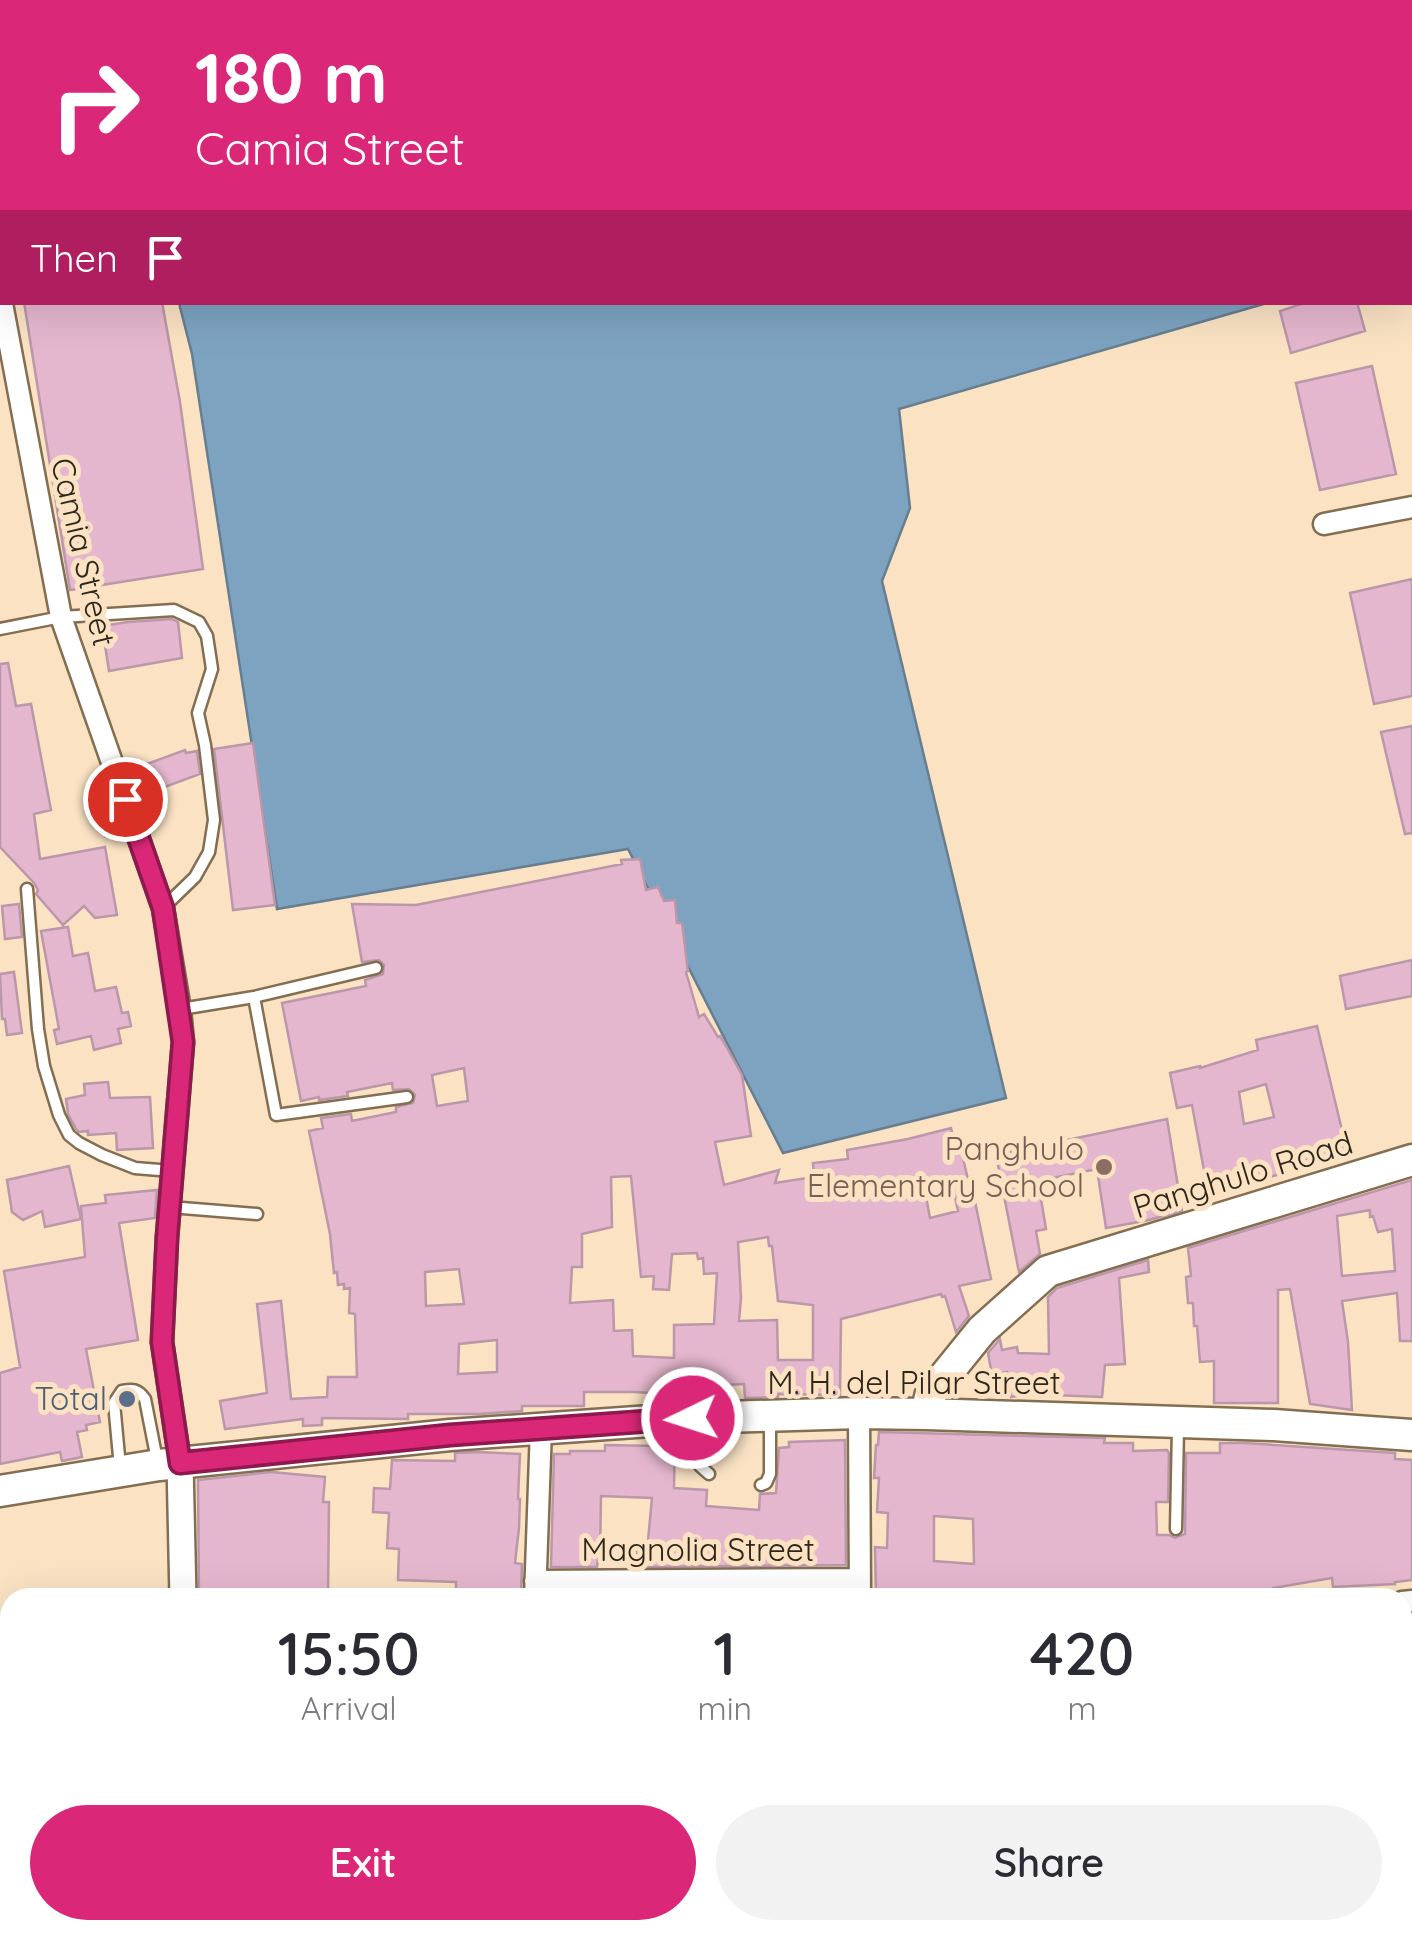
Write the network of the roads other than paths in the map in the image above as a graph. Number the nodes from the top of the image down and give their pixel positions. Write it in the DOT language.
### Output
graph roads {
  1 [pos="2,305"];
  2 [pos="1412,507"];
  3 [pos="1324,524"];
  4 [pos="61,618"];
  5 [pos="0,630"];
  6 [pos="27,889"];
  7 [pos="163,908"];
  8 [pos="376,968"];
  9 [pos="254,997"];
  10 [pos="180,1009"];
  11 [pos="407,1097"];
  12 [pos="1412,1160"];
  13 [pos="173,1171"];
  14 [pos="170,1206"];
  15 [pos="257,1214"];
  16 [pos="859,1414"];
  17 [pos="926,1414"];
  18 [pos="770,1416"];
  19 [pos="692,1418"];
  20 [pos="1178,1422"];
  21 [pos="542,1428"];
  22 [pos="1412,1434"];
  23 [pos="170,1464"];
  24 [pos="121,1471"];
  25 [pos="709,1474"];
  26 [pos="761,1485"];
  27 [pos="0,1490"];
  28 [pos="1176,1528"];
  29 [pos="182,1588"];
  30 [pos="535,1588"];
  31 [pos="860,1588"];
  1 -- 4 [label="street, Camia Street"];
  2 -- 3 [label="street"];
  4 -- 5 [label="lane"];
  4 -- 7 [label="street, Camia Street"];
  4 -- 7 [label="lane"];
  6 -- 13 [label="lane"];
  7 -- 10 [label="street, Camia Street"];
  8 -- 9 [label="lane"];
  9 -- 10 [label="lane"];
  9 -- 11 [label="lane"];
  10 -- 13 [label="street, Camia Street"];
  12 -- 17 [label="main road, Panghulo Road"];
  13 -- 14 [label="street, Camia Street"];
  14 -- 15 [label="lane"];
  14 -- 23 [label="street, Camia Street"];
  16 -- 17 [label="main road, M. H. del Pilar Street"];
  16 -- 18 [label="main road, M. H. del Pilar Street"];
  16 -- 31 [label="street"];
  17 -- 20 [label="main road, M. H. del Pilar Street"];
  18 -- 19 [label="main road, M. H. del Pilar Street"];
  18 -- 26 [label="lane"];
  19 -- 21 [label="main road, M. H. del Pilar Street"];
  19 -- 25 [label="lane"];
  20 -- 22 [label="main road, M. H. del Pilar Street"];
  20 -- 28 [label="lane"];
  21 -- 23 [label="main road, M. H. del Pilar Street"];
  21 -- 30 [label="street"];
  23 -- 24 [label="main road, M. H. del Pilar Street"];
  23 -- 24 [label="lane"];
  23 -- 29 [label="street"];
  24 -- 27 [label="main road, M. H. del Pilar Street"];
}
